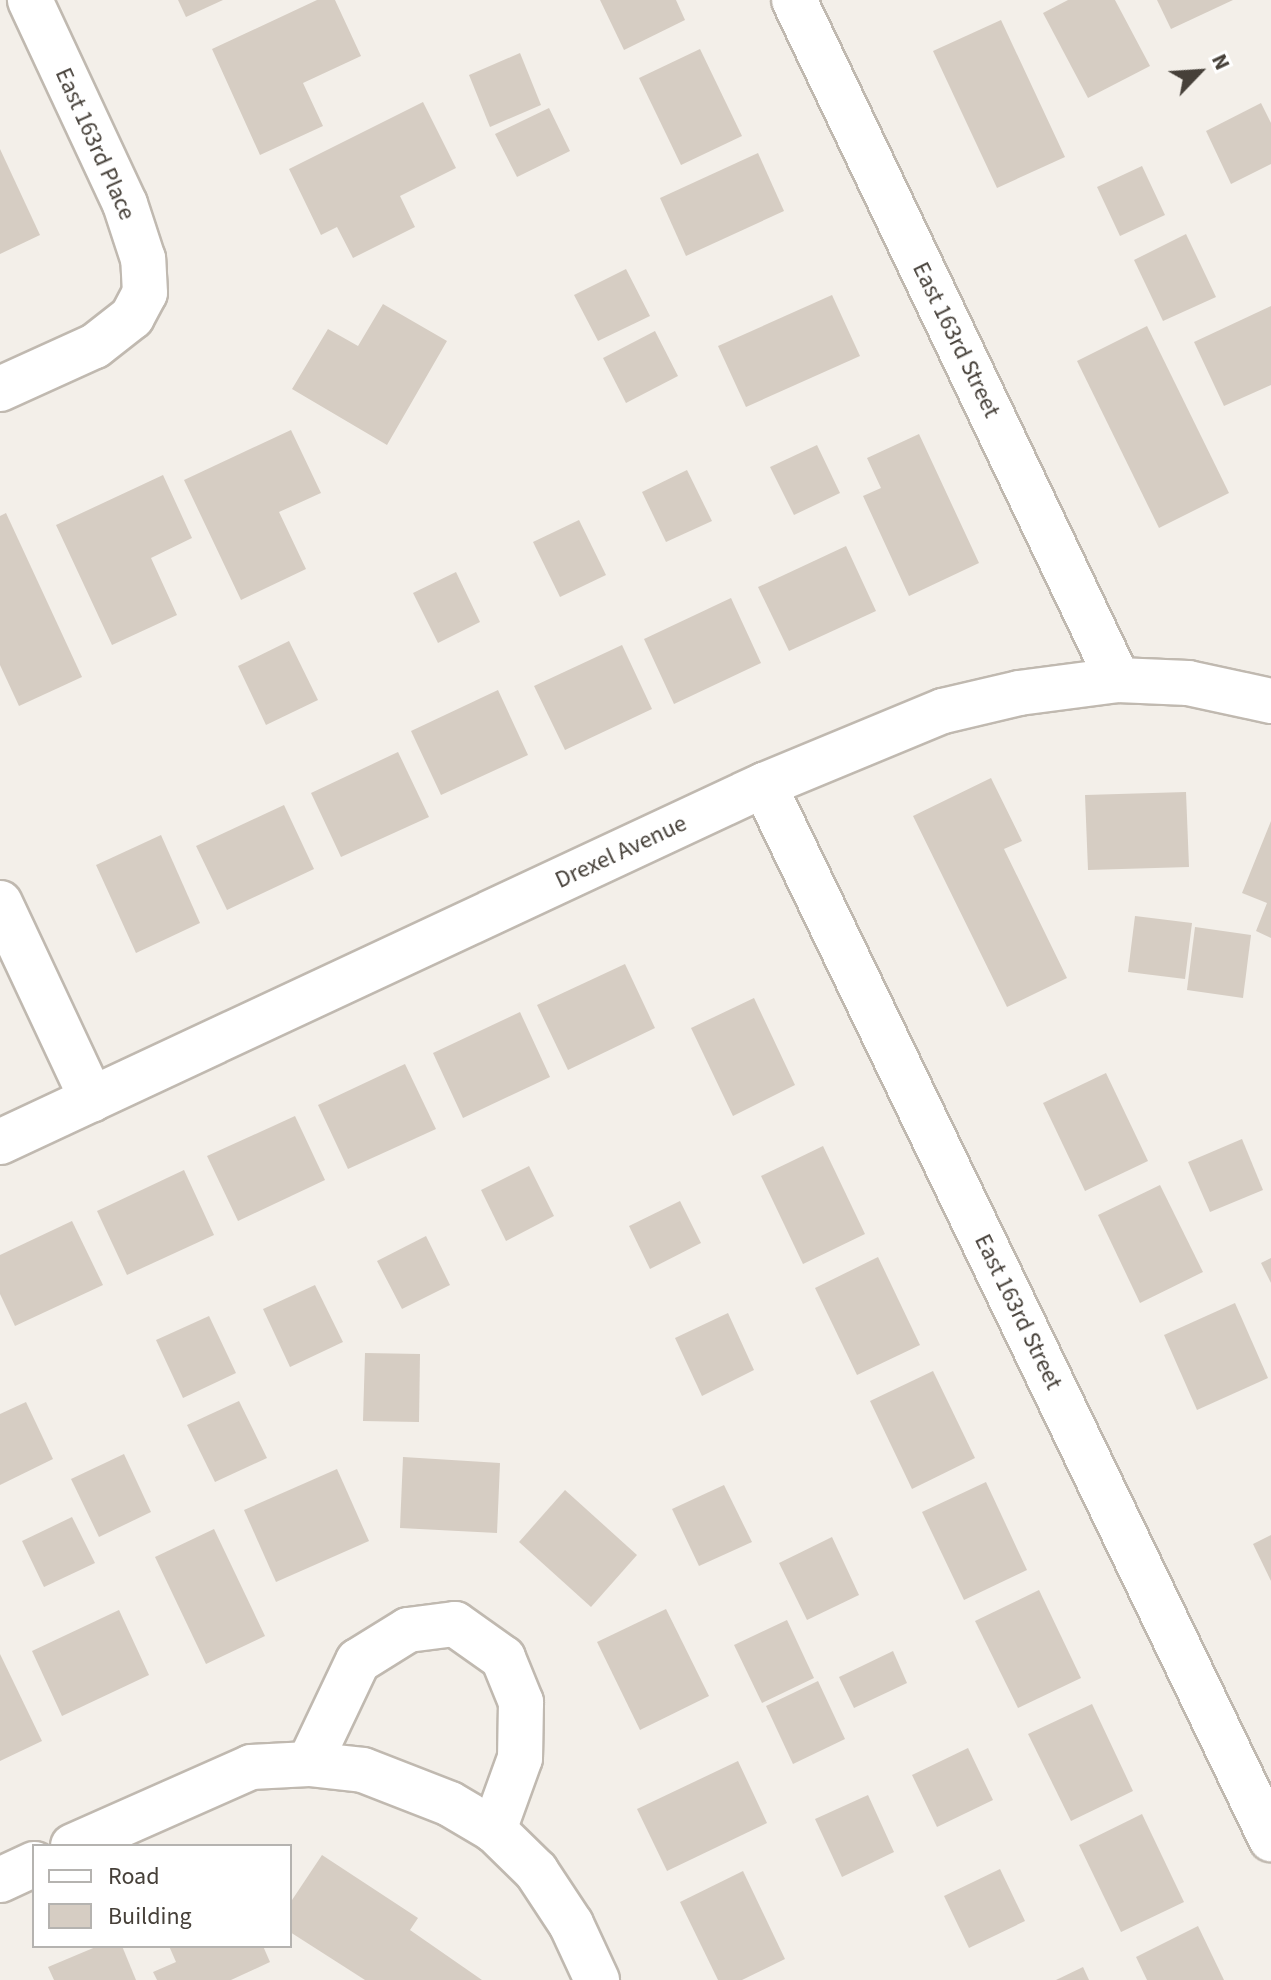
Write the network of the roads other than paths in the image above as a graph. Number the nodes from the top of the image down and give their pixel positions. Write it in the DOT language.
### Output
graph roads {
  1 [pos="30,0"];
  2 [pos="801,2"];
  3 [pos="0,389"];
  4 [pos="1118,680"];
  5 [pos="1271,701"];
  6 [pos="764,785"];
  7 [pos="0,903"];
  8 [pos="92,1099"];
  9 [pos="0,1142"];
  10 [pos="309,1764"];
  11 [pos="494,1830"];
  12 [pos="1271,1839"];
  13 [pos="78,1844"];
  14 [pos="32,1865"];
  15 [pos="0,1880"];
  16 [pos="597,1980"];
  1 -- 3 [label="street, East 163rd Place"];
  2 -- 4 [label="street, East 163rd Street"];
  4 -- 5 [label="street, Drexel Avenue"];
  4 -- 6 [label="street, Drexel Avenue"];
  6 -- 8 [label="street, Drexel Avenue"];
  6 -- 12 [label="street, East 163rd Street"];
  7 -- 8 [label="street"];
  8 -- 9 [label="street, Drexel Avenue"];
  10 -- 11 [label="street"];
  10 -- 11 [label="street"];
  10 -- 13 [label="street"];
  11 -- 16 [label="street"];
  14 -- 15 [label="street"];
}
